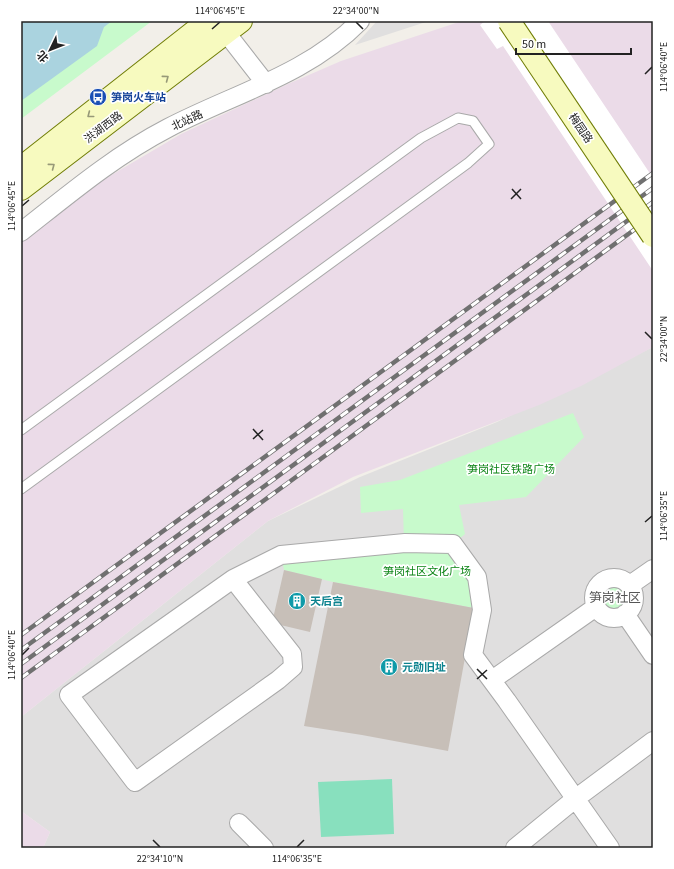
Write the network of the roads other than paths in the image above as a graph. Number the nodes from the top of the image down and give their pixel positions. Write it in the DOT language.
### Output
graph roads {
  1 [pos="360,21"];
  2 [pos="509,21"];
  3 [pos="526,21"];
  4 [pos="223,24"];
  5 [pos="266,84"];
  6 [pos="21,168"];
  7 [pos="21,189"];
  8 [pos="653,212"];
  9 [pos="21,232"];
  10 [pos="653,236"];
  11 [pos="21,430"];
  12 [pos="21,489"];
  13 [pos="653,569"];
  14 [pos="233,580"];
  15 [pos="630,585"];
  16 [pos="596,607"];
  17 [pos="625,614"];
  18 [pos="653,655"];
  19 [pos="492,680"];
  20 [pos="653,741"];
  21 [pos="575,799"];
  22 [pos="239,823"];
  23 [pos="264,848"];
  24 [pos="514,848"];
  25 [pos="610,848"];
  1 -- 5 [label="street, 北站路"];
  2 -- 10 [label="main road, 梅园路, bridge"];
  3 -- 8 [label="main road, 梅园路"];
  4 -- 5 [label="street"];
  4 -- 6 [label="main road, 洪湖西路, one-way"];
  7 -- 4 [label="main road, 洪湖西路, one-way"];
  5 -- 9 [label="street, 北站路"];
  11 -- 12 [label="lane"];
  13 -- 15 [label="street"];
  14 -- 14 [label="street"];
  14 -- 19 [label="street"];
  15 -- 16 [label="street"];
  15 -- 17 [label="street"];
  16 -- 17 [label="street"];
  16 -- 19 [label="street"];
  17 -- 18 [label="street"];
  19 -- 21 [label="street"];
  20 -- 21 [label="street"];
  21 -- 24 [label="street"];
  21 -- 25 [label="street"];
  22 -- 23 [label="street"];
}
